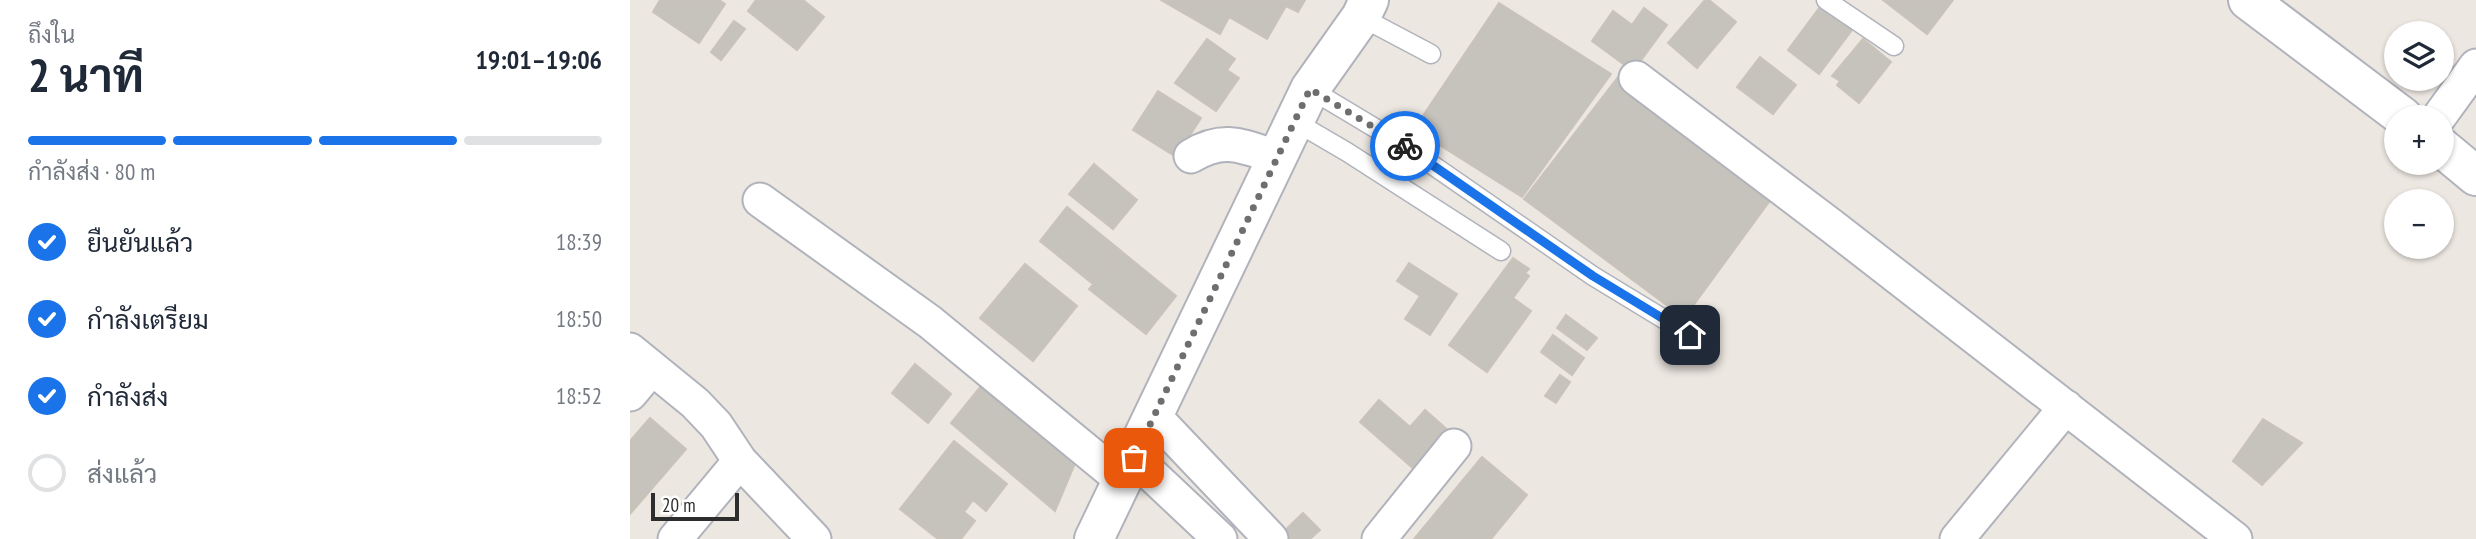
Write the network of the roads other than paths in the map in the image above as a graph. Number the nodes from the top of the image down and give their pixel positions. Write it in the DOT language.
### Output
graph roads {
  1 [pos="1826,0"];
  2 [pos="2248,0"];
  3 [pos="1365,8"];
  4 [pos="1894,46"];
  5 [pos="1431,54"];
  6 [pos="2476,66"];
  7 [pos="1636,78"];
  8 [pos="1302,105"];
  9 [pos="2387,105"];
  10 [pos="2448,105"];
  11 [pos="1191,156"];
  12 [pos="1276,157"];
  13 [pos="2454,157"];
  14 [pos="2476,176"];
  15 [pos="760,201"];
  16 [pos="1501,251"];
  17 [pos="1690,335"];
  18 [pos="641,359"];
  19 [pos="630,394"];
  20 [pos="2066,407"];
  21 [pos="1154,416"];
  22 [pos="1454,446"];
  23 [pos="740,461"];
  24 [pos="1128,469"];
  25 [pos="675,539"];
  26 [pos="814,539"];
  27 [pos="1094,539"];
  28 [pos="1220,539"];
  29 [pos="1271,539"];
  30 [pos="1379,539"];
  31 [pos="1957,539"];
  32 [pos="2235,539"];
  1 -- 4 [label="lane"];
  2 -- 9 [label="main road"];
  3 -- 5 [label="lane"];
  3 -- 8 [label="main road"];
  6 -- 10 [label="street"];
  7 -- 20 [label="street"];
  8 -- 12 [label="main road"];
  8 -- 16 [label="lane"];
  8 -- 17 [label="lane"];
  11 -- 12 [label="street"];
  12 -- 21 [label="main road"];
  13 -- 14 [label="main road"];
  15 -- 24 [label="street"];
  18 -- 19 [label="street"];
  18 -- 23 [label="street"];
  20 -- 31 [label="street"];
  20 -- 32 [label="street"];
  21 -- 24 [label="main road"];
  21 -- 29 [label="street"];
  22 -- 30 [label="street"];
  23 -- 25 [label="street"];
  23 -- 26 [label="street"];
  24 -- 27 [label="main road"];
  24 -- 28 [label="street"];
}
